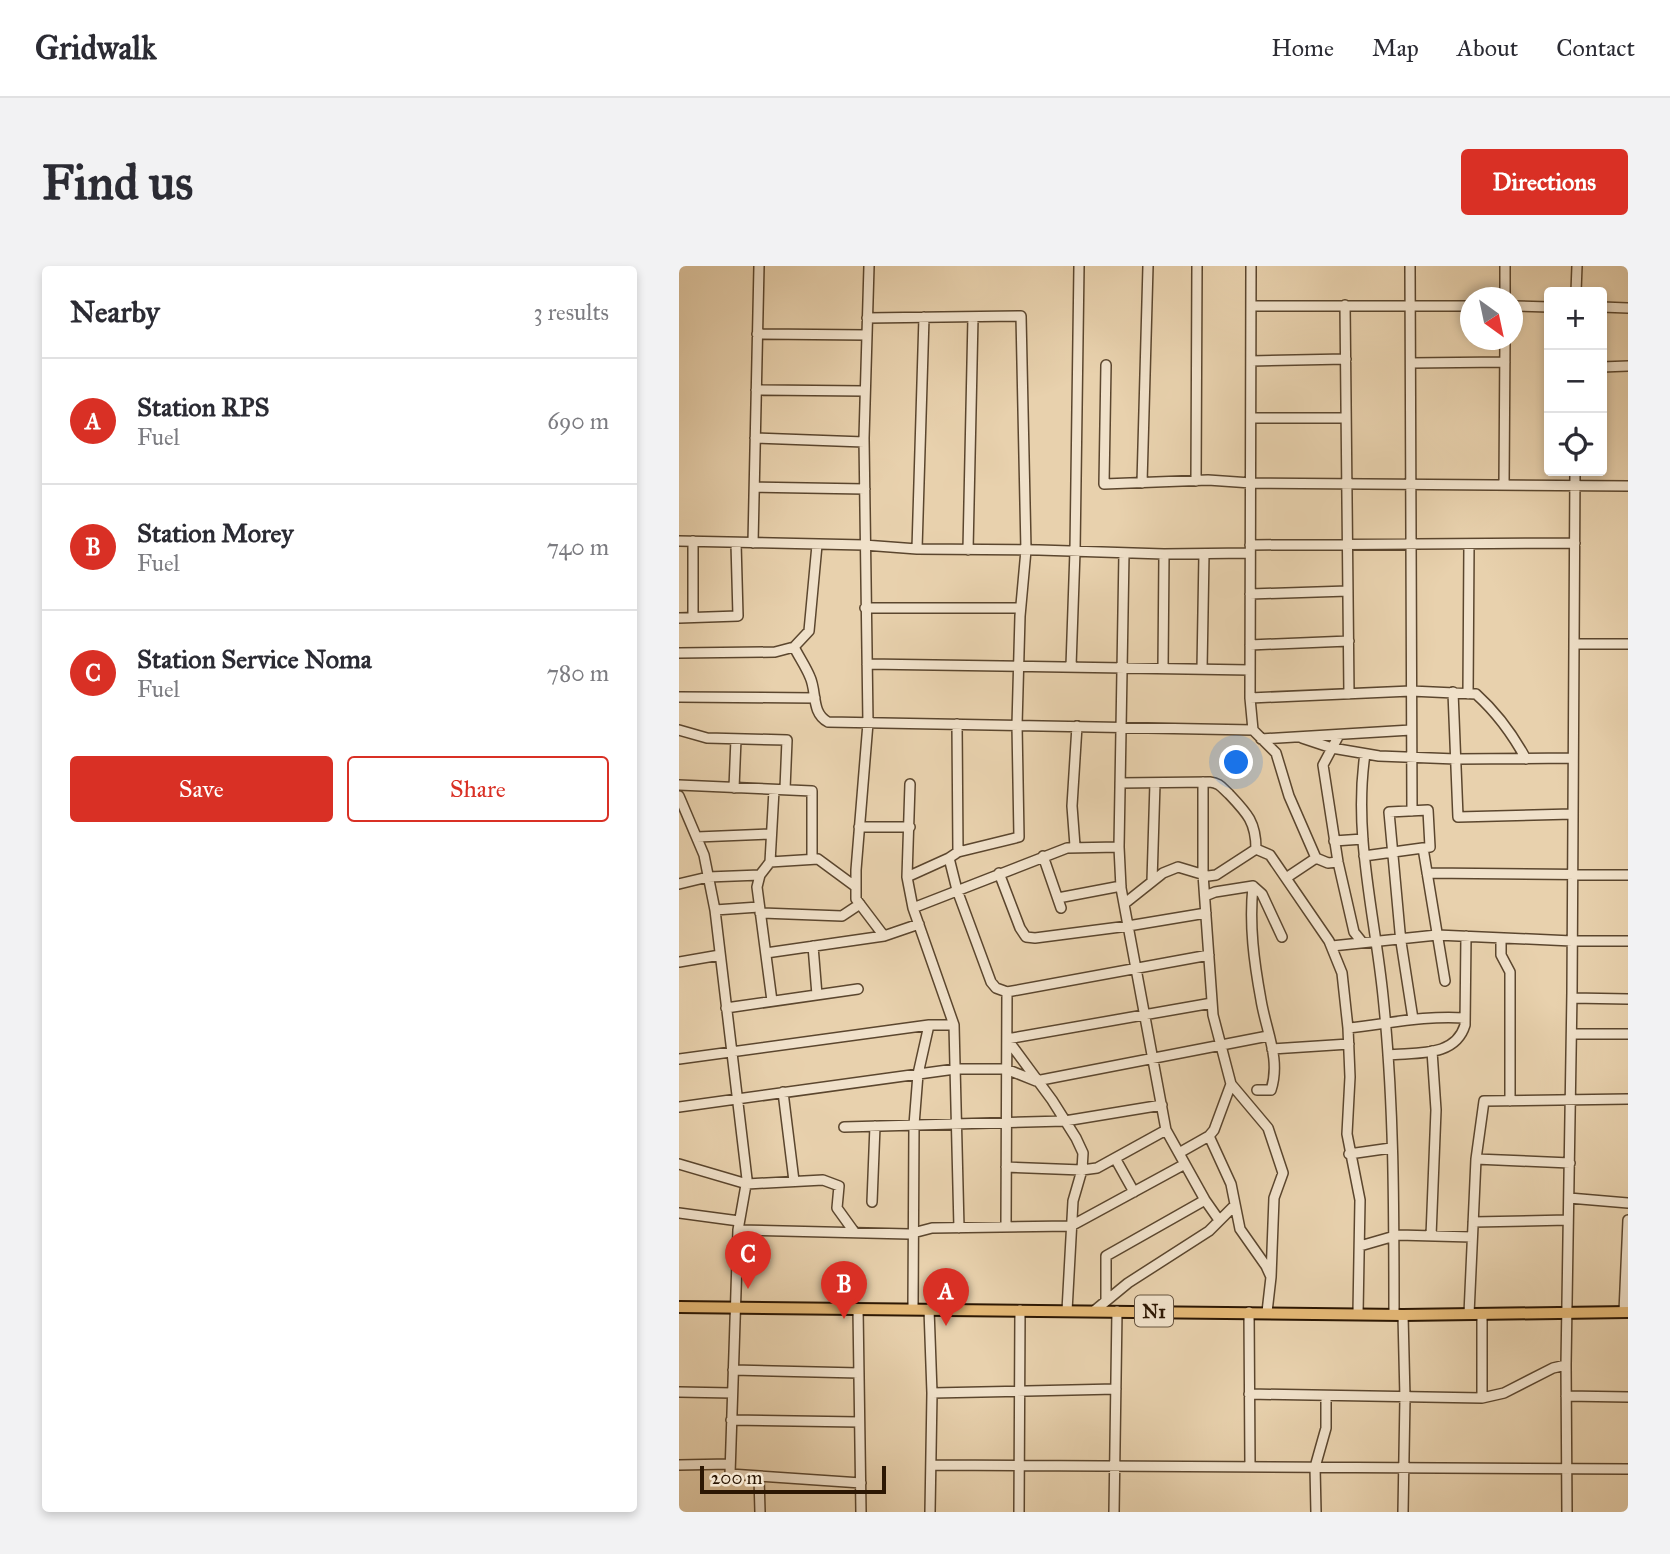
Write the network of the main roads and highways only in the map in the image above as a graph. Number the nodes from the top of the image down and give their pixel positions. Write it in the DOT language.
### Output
graph roads {
  1 [pos="679,1307"];
  2 [pos="1626,1312"];
  1 -- 2 [label="main road, N1"];
}
